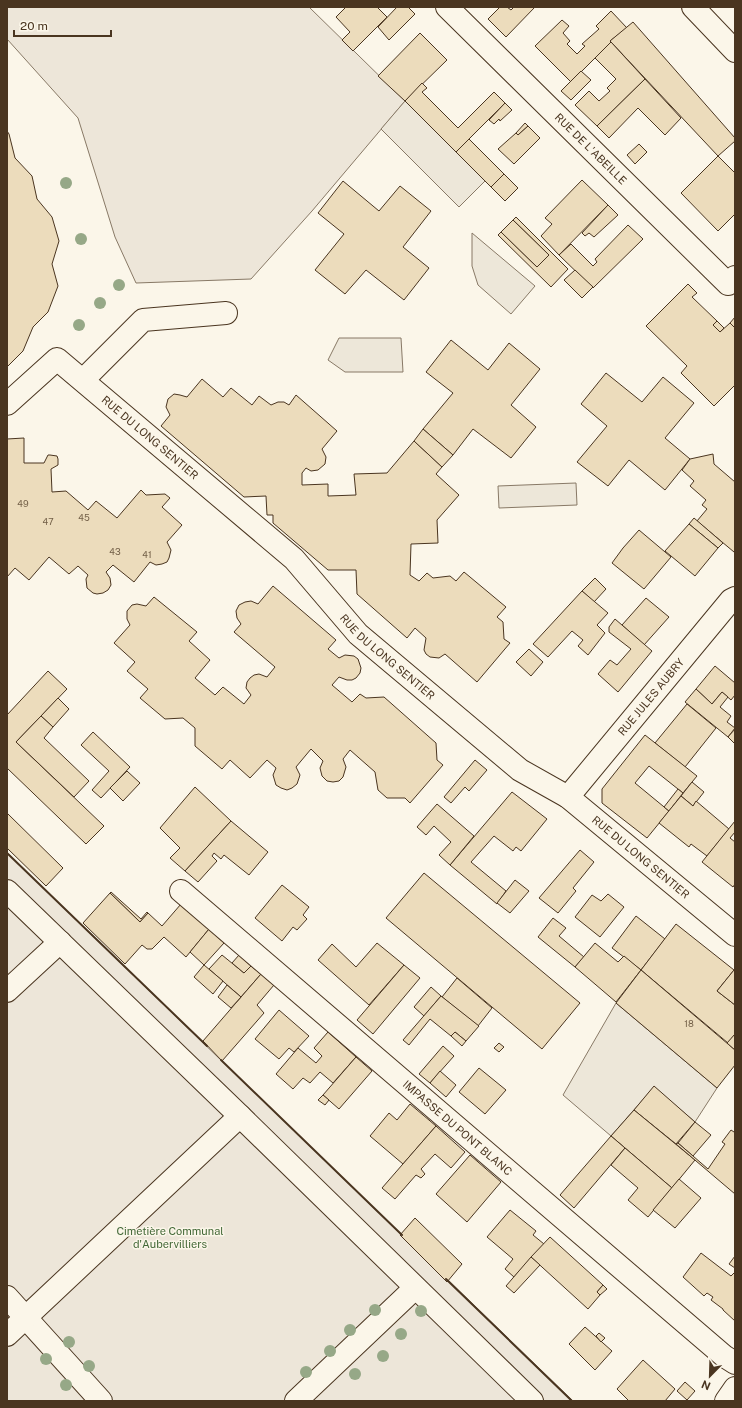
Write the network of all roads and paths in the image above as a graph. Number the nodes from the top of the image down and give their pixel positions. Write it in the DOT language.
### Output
graph roads {
  1 [pos="447,7"];
  2 [pos="693,7"];
  3 [pos="735,51"];
  4 [pos="735,277"];
  5 [pos="226,314"];
  6 [pos="83,380"];
  7 [pos="7,404"];
  8 [pos="735,598"];
  9 [pos="568,798"];
  10 [pos="181,890"];
  11 [pos="7,892"];
  12 [pos="735,935"];
  13 [pos="60,942"];
  14 [pos="7,991"];
  15 [pos="240,1116"];
  16 [pos="415,1288"];
  17 [pos="7,1297"];
  18 [pos="26,1318"];
  19 [pos="7,1335"];
  20 [pos="735,1363"];
  21 [pos="735,1388"];
  22 [pos="101,1401"];
  23 [pos="296,1401"];
  24 [pos="532,1401"];
  25 [pos="726,1401"];
  1 -- 4 [label="street, RUE DE L'ABEILLE"];
  2 -- 3 [label="street"];
  5 -- 6 [label="street"];
  6 -- 7 [label="street, RUE DU LONG SENTIER"];
  6 -- 9 [label="street, RUE DU LONG SENTIER"];
  8 -- 9 [label="street, RUE JULES AUBRY"];
  9 -- 12 [label="street, RUE DU LONG SENTIER"];
  10 -- 20 [label="street, IMPASSE DU PONT BLANC"];
  11 -- 13 [label="street"];
  13 -- 14 [label="street"];
  13 -- 15 [label="street"];
  15 -- 16 [label="street"];
  15 -- 18 [label="street"];
  16 -- 23 [label="street"];
  16 -- 24 [label="street"];
  17 -- 18 [label="street"];
  18 -- 19 [label="street"];
  18 -- 22 [label="street"];
  21 -- 25 [label="street"];
}
